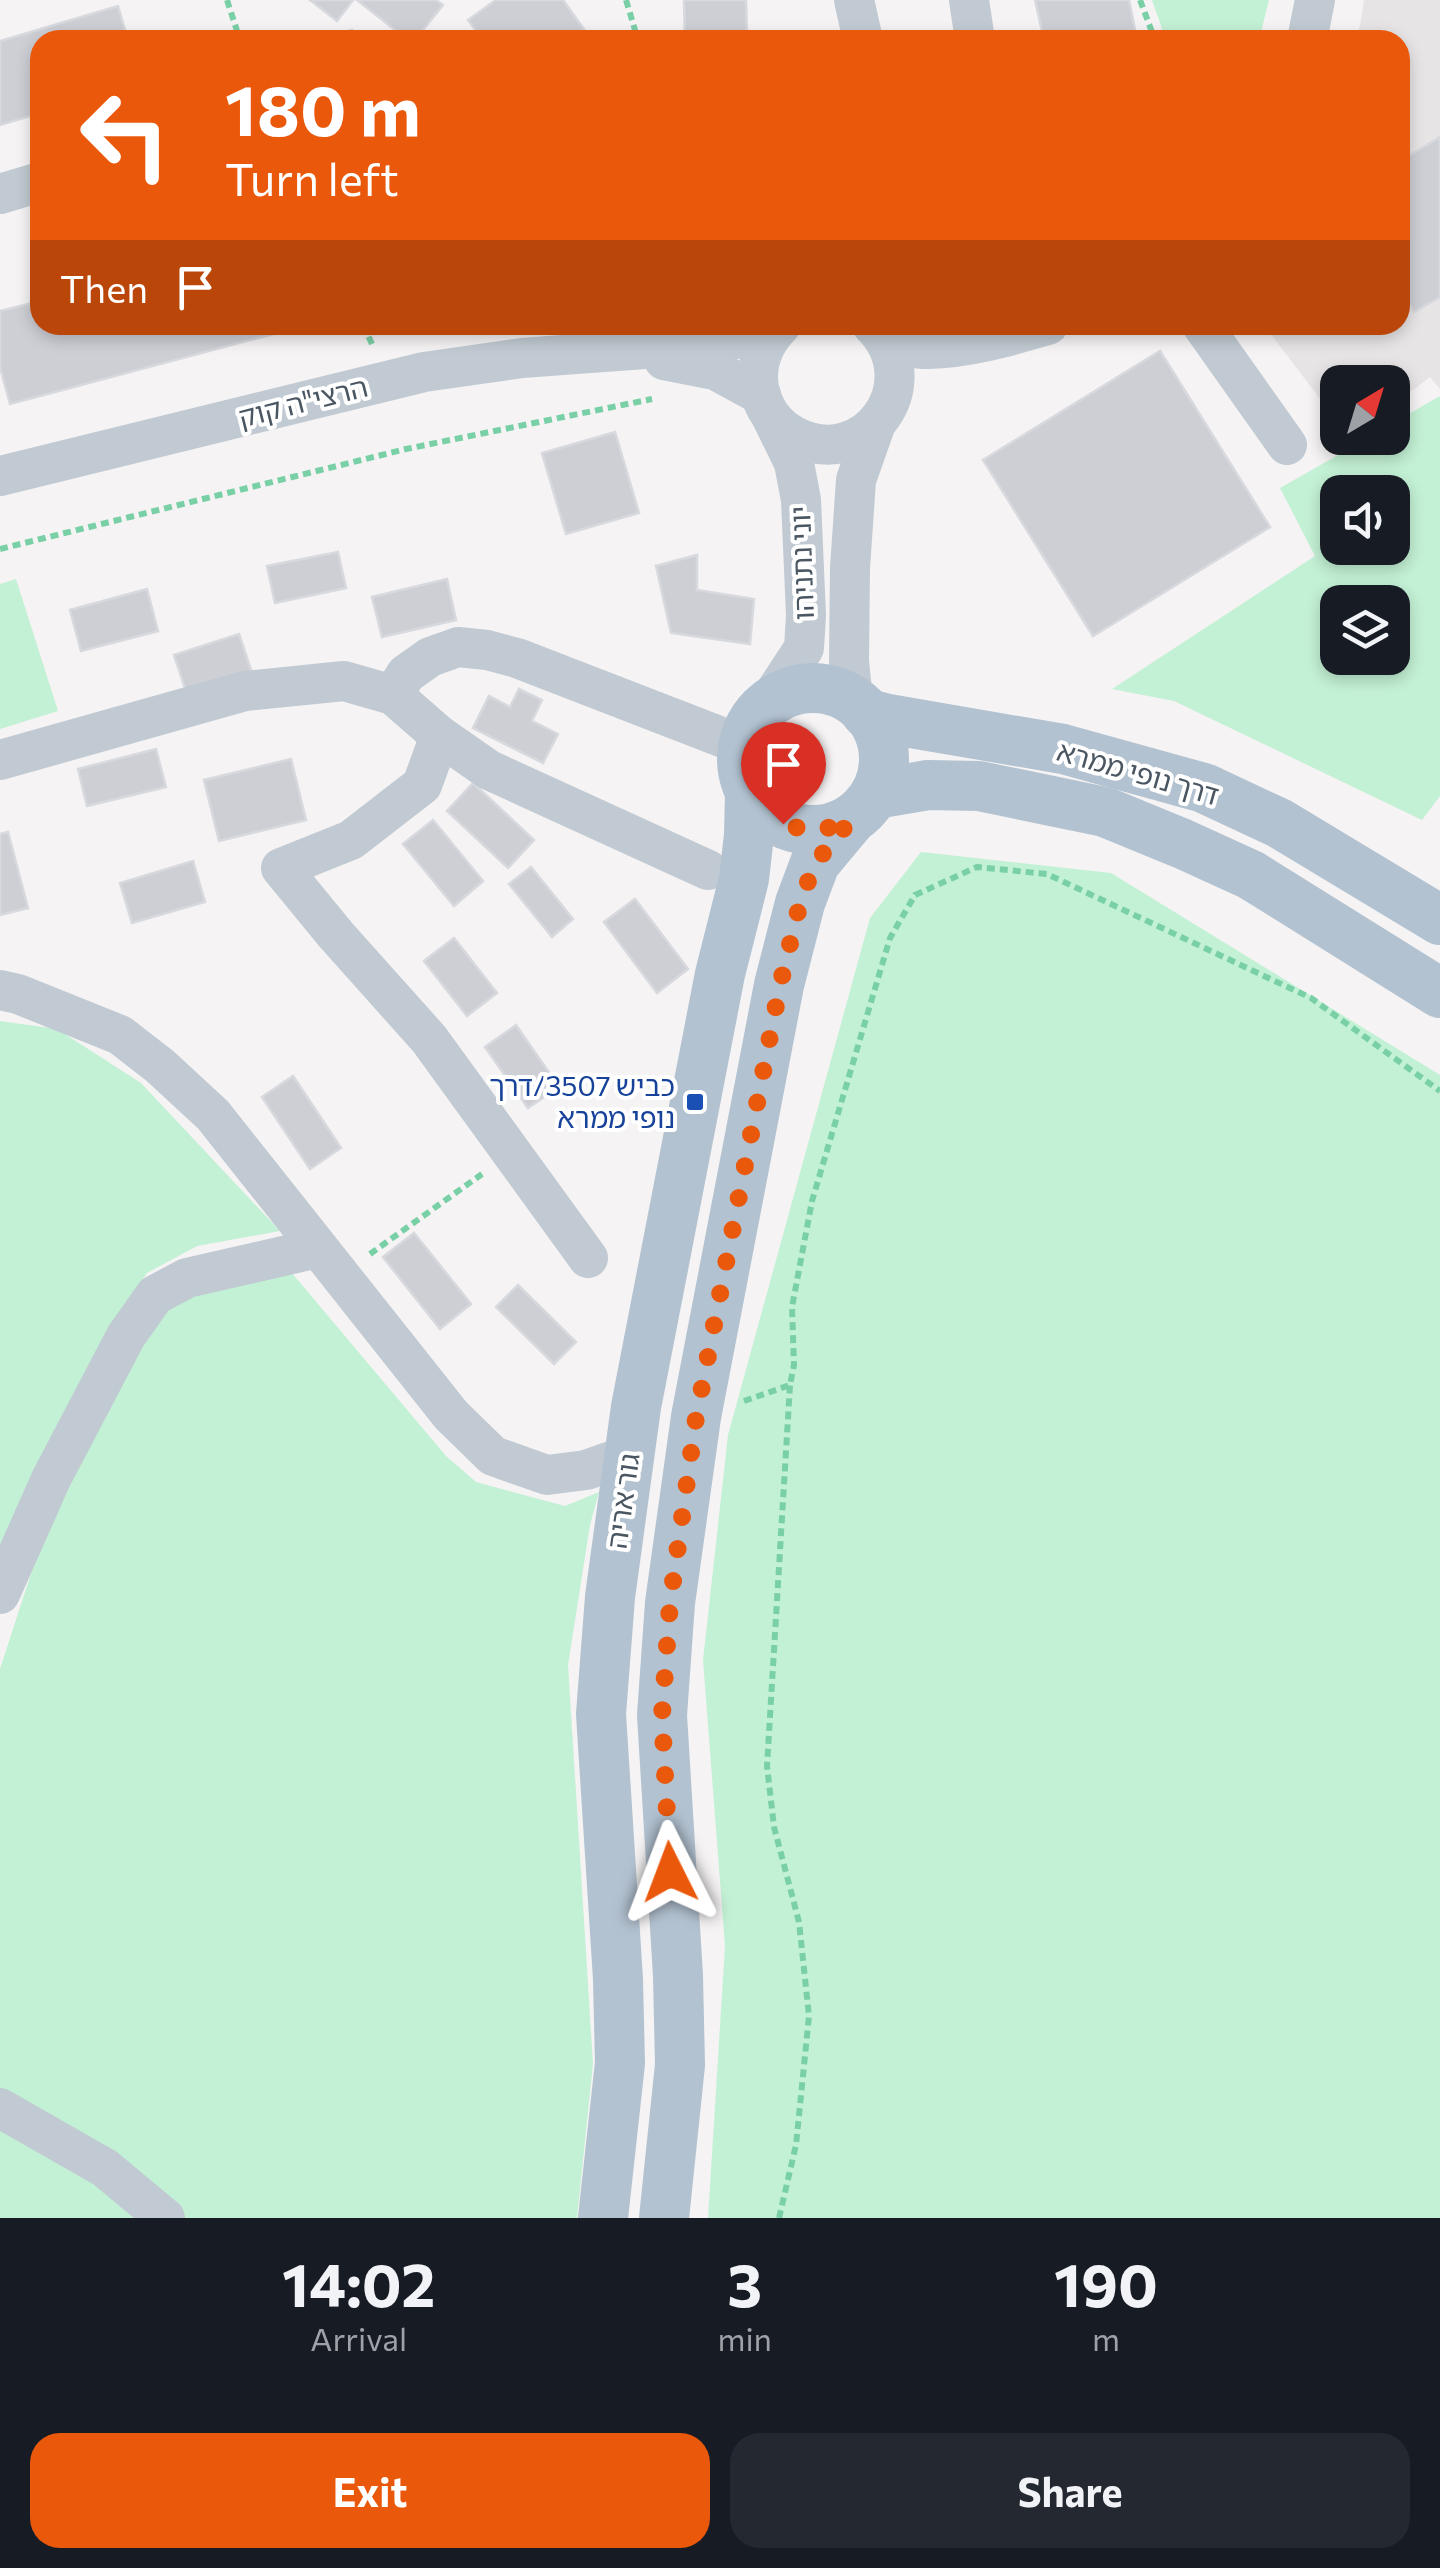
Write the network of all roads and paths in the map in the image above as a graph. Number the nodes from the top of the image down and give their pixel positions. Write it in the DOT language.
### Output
graph roads {
  1 [pos="227,0"];
  2 [pos="626,0"];
  3 [pos="854,0"];
  4 [pos="969,0"];
  5 [pos="1140,0"];
  6 [pos="1315,0"];
  7 [pos="237,30"];
  8 [pos="635,30"];
  9 [pos="860,30"];
  10 [pos="974,30"];
  11 [pos="1151,30"];
  12 [pos="1309,30"];
  13 [pos="30,185"];
  14 [pos="0,194"];
  15 [pos="749,335"];
  16 [pos="773,335"];
  17 [pos="881,335"];
  18 [pos="888,335"];
  19 [pos="1014,335"];
  20 [pos="1209,335"];
  21 [pos="980,342"];
  22 [pos="611,352"];
  23 [pos="658,397"];
  24 [pos="766,407"];
  25 [pos="882,415"];
  26 [pos="1287,445"];
  27 [pos="0,476"];
  28 [pos="0,549"];
  29 [pos="393,695"];
  30 [pos="860,707"];
  31 [pos="440,736"];
  32 [pos="754,747"];
  33 [pos="0,760"];
  34 [pos="862,808"];
  35 [pos="708,870"];
  36 [pos="1440,920"];
  37 [pos="0,990"];
  38 [pos="1440,993"];
  39 [pos="1440,1091"];
  40 [pos="511,1152"];
  41 [pos="588,1258"];
  42 [pos="329,1262"];
  43 [pos="790,1385"];
  44 [pos="696,1418"];
  45 [pos="629,1455"];
  46 [pos="0,1594"];
  47 [pos="0,2108"];
  48 [pos="165,2218"];
  49 [pos="603,2218"];
  50 [pos="664,2218"];
  51 [pos="779,2218"];
  1 -- 7 [label="path"];
  2 -- 8 [label="path"];
  3 -- 9 [label="street"];
  4 -- 10 [label="street"];
  5 -- 11 [label="path"];
  6 -- 12 [label="street"];
  13 -- 14 [label="street"];
  15 -- 22 [label="street, הרצי\"ה קוק"];
  16 -- 24 [label="street"];
  17 -- 25 [label="street, יוני נתניהו"];
  18 -- 21 [label="street"];
  19 -- 21 [label="street"];
  20 -- 26 [label="street"];
  21 -- 25 [label="street"];
  22 -- 24 [label="street, הרצי\"ה קוק"];
  22 -- 27 [label="street, הרצי\"ה קוק"];
  23 -- 28 [label="path"];
  24 -- 25 [label="street, הרצי\"ה קוק"];
  24 -- 32 [label="street, יוני נתניהו"];
  25 -- 30 [label="street, יוני נתניהו"];
  29 -- 31 [label="street"];
  29 -- 32 [label="street"];
  29 -- 33 [label="street"];
  30 -- 32 [label="main road"];
  30 -- 34 [label="main road"];
  30 -- 36 [label="main road, דרך נופי ממרא"];
  31 -- 35 [label="street"];
  31 -- 40 [label="street"];
  32 -- 34 [label="main road"];
  32 -- 45 [label="main road, גור אריה"];
  34 -- 38 [label="main road, דרך נופי ממרא"];
  34 -- 44 [label="main road"];
  37 -- 42 [label="street"];
  39 -- 43 [label="path"];
  40 -- 41 [label="street"];
  40 -- 42 [label="path"];
  42 -- 45 [label="street"];
  42 -- 46 [label="street"];
  43 -- 44 [label="path"];
  43 -- 51 [label="path"];
  44 -- 50 [label="main road"];
  45 -- 49 [label="main road, גור אריה"];
  47 -- 48 [label="street"];
}
